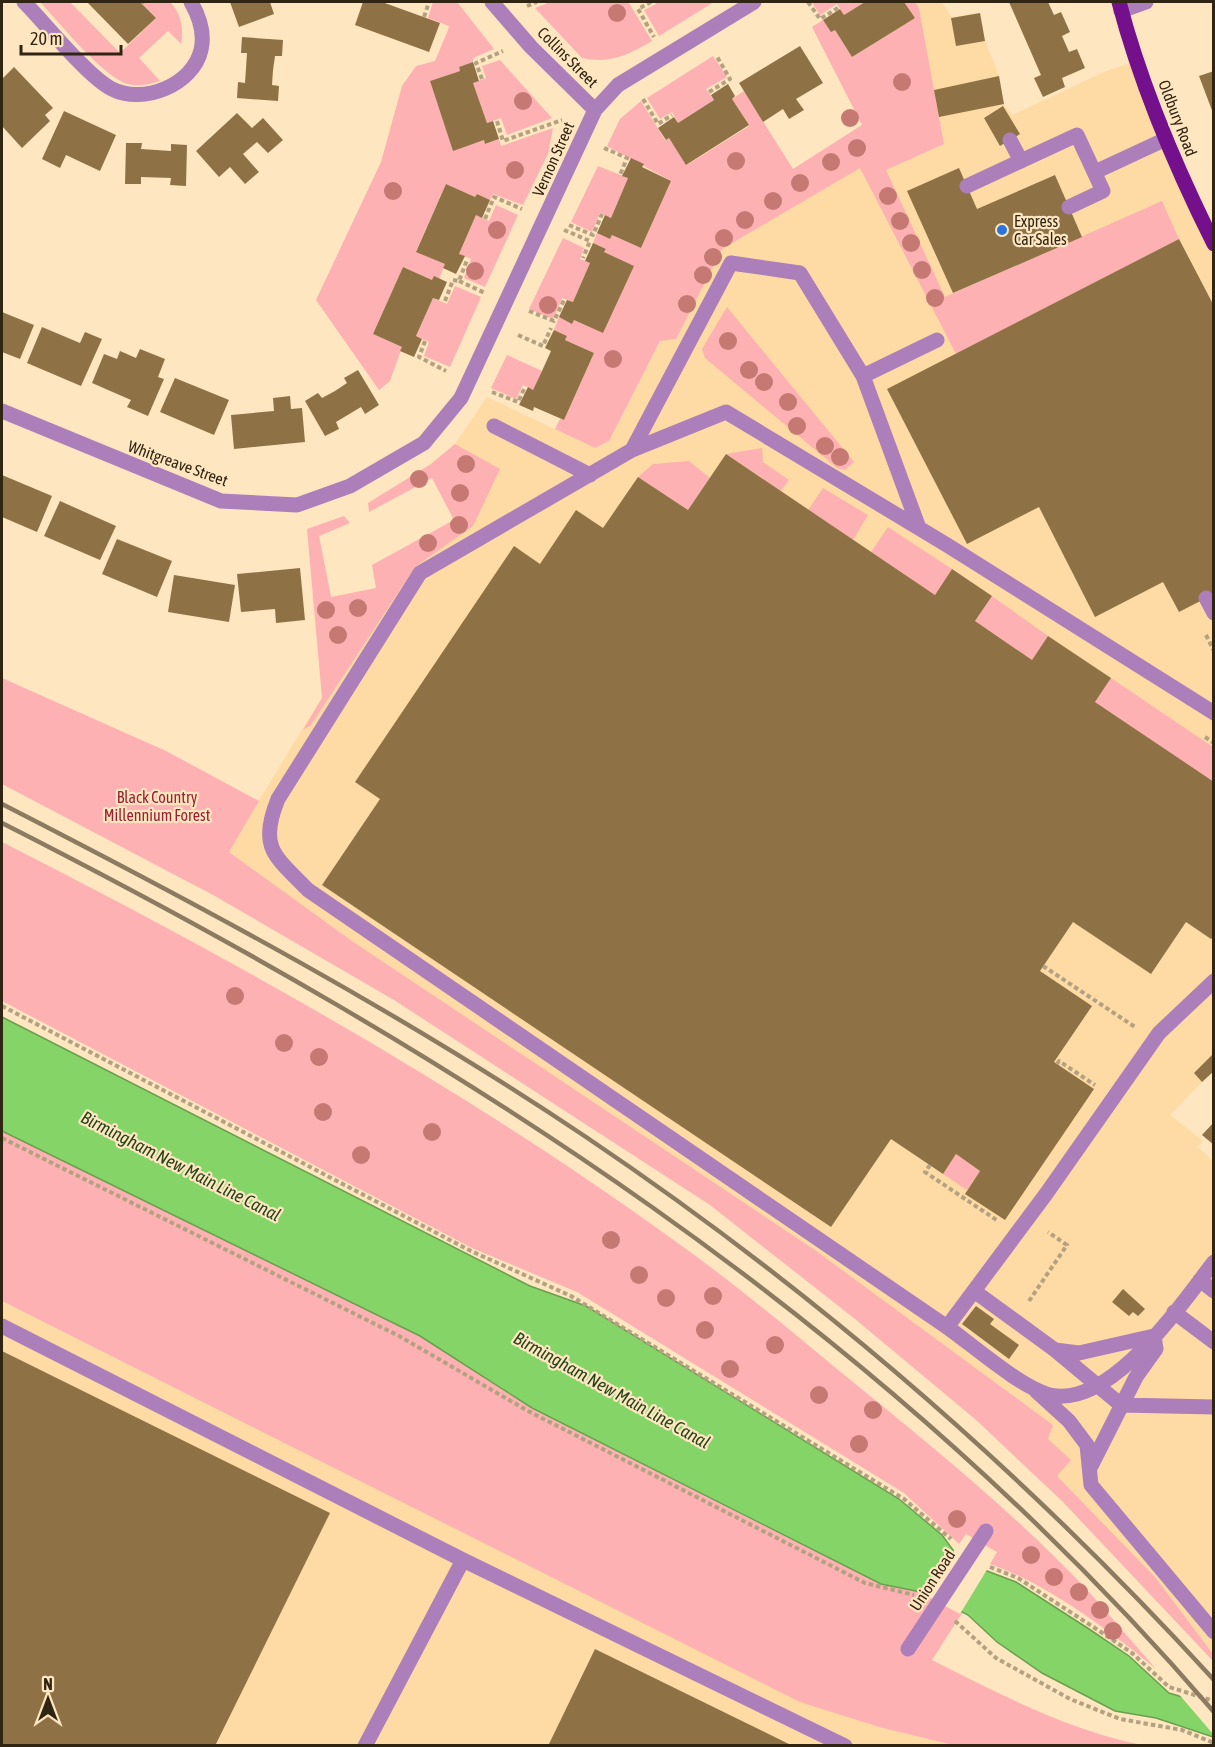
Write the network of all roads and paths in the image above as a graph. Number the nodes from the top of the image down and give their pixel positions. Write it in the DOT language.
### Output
graph roads {
  1 [pos="24,2"];
  2 [pos="191,2"];
  3 [pos="429,2"];
  4 [pos="492,2"];
  5 [pos="537,2"];
  6 [pos="651,2"];
  7 [pos="754,2"];
  8 [pos="808,2"];
  9 [pos="1146,2"];
  10 [pos="527,6"];
  11 [pos="1120,6"];
  12 [pos="838,8"];
  13 [pos="424,17"];
  14 [pos="657,42"];
  15 [pos="713,50"];
  16 [pos="503,51"];
  17 [pos="482,79"];
  18 [pos="709,92"];
  19 [pos="641,96"];
  20 [pos="595,110"];
  21 [pos="672,115"];
  22 [pos="563,120"];
  23 [pos="497,121"];
  24 [pos="1166,139"];
  25 [pos="1010,141"];
  26 [pos="599,146"];
  27 [pos="1021,161"];
  28 [pos="1095,172"];
  29 [pos="620,175"];
  30 [pos="967,186"];
  31 [pos="1069,207"];
  32 [pos="528,211"];
  33 [pos="602,214"];
  34 [pos="485,219"];
  35 [pos="563,223"];
  36 [pos="560,229"];
  37 [pos="1214,244"];
  38 [pos="582,258"];
  39 [pos="467,260"];
  40 [pos="459,281"];
  41 [pos="489,295"];
  42 [pos="564,300"];
  43 [pos="445,301"];
  44 [pos="523,308"];
  45 [pos="551,328"];
  46 [pos="512,332"];
  47 [pos="937,340"];
  48 [pos="425,342"];
  49 [pos="453,375"];
  50 [pos="863,376"];
  51 [pos="525,387"];
  52 [pos="485,389"];
  53 [pos="460,398"];
  54 [pos="2,411"];
  55 [pos="494,426"];
  56 [pos="632,450"];
  57 [pos="590,475"];
  58 [pos="919,528"];
  59 [pos="1206,598"];
  60 [pos="1214,613"];
  61 [pos="1214,713"];
  62 [pos="1043,966"];
  63 [pos="1214,981"];
  64 [pos="2,1006"];
  65 [pos="1139,1029"];
  66 [pos="1057,1064"];
  67 [pos="1099,1088"];
  68 [pos="2,1138"];
  69 [pos="930,1165"];
  70 [pos="1005,1225"];
  71 [pos="1040,1226"];
  72 [pos="1214,1262"];
  73 [pos="1200,1280"];
  74 [pos="974,1291"];
  75 [pos="1214,1291"];
  76 [pos="1025,1307"];
  77 [pos="1174,1312"];
  78 [pos="2,1326"];
  79 [pos="947,1327"];
  80 [pos="1154,1336"];
  81 [pos="1214,1342"];
  82 [pos="1049,1346"];
  83 [pos="1098,1386"];
  84 [pos="1031,1387"];
  85 [pos="1121,1405"];
  86 [pos="1214,1407"];
  87 [pos="1089,1469"];
  88 [pos="986,1531"];
  89 [pos="953,1541"];
  90 [pos="463,1560"];
  91 [pos="985,1565"];
  92 [pos="920,1599"];
  93 [pos="951,1617"];
  94 [pos="1214,1632"];
  95 [pos="908,1648"];
  96 [pos="1214,1701"];
  97 [pos="1214,1743"];
  98 [pos="365,1746"];
  99 [pos="845,1746"];
  1 -- 2 [label="street"];
  3 -- 13 [label="path"];
  4 -- 20 [label="street, Collins Street"];
  5 -- 10 [label="path"];
  6 -- 14 [label="path"];
  7 -- 20 [label="street, Vernon Street"];
  8 -- 12 [label="path"];
  9 -- 11 [label="street"];
  11 -- 24 [label="main road, Oldbury Road"];
  15 -- 18 [label="path"];
  16 -- 17 [label="path"];
  19 -- 21 [label="path"];
  20 -- 53 [label="street, Vernon Street"];
  22 -- 23 [label="path"];
  24 -- 28 [label="street"];
  24 -- 37 [label="main road, Oldbury Road"];
  25 -- 27 [label="street"];
  26 -- 29 [label="path"];
  27 -- 28 [label="street"];
  27 -- 30 [label="street"];
  28 -- 31 [label="street"];
  32 -- 34 [label="path"];
  33 -- 35 [label="path"];
  36 -- 38 [label="path"];
  39 -- 40 [label="path"];
  40 -- 41 [label="path"];
  40 -- 43 [label="path"];
  42 -- 44 [label="path"];
  45 -- 46 [label="path"];
  47 -- 50 [label="street"];
  48 -- 49 [label="path"];
  50 -- 56 [label="street"];
  50 -- 58 [label="street"];
  51 -- 52 [label="path"];
  53 -- 54 [label="street, Whitgreave Street"];
  55 -- 57 [label="street"];
  56 -- 57 [label="street"];
  56 -- 58 [label="street"];
  57 -- 79 [label="street"];
  58 -- 61 [label="street"];
  59 -- 60 [label="street"];
  62 -- 65 [label="path"];
  63 -- 74 [label="street"];
  64 -- 89 [label="path"];
  66 -- 67 [label="path"];
  68 -- 92 [label="path"];
  69 -- 70 [label="path"];
  71 -- 76 [label="path"];
  72 -- 73 [label="street"];
  73 -- 75 [label="street"];
  73 -- 77 [label="street"];
  74 -- 79 [label="street"];
  74 -- 82 [label="street"];
  77 -- 80 [label="street"];
  77 -- 81 [label="street"];
  78 -- 90 [label="street"];
  79 -- 84 [label="street"];
  80 -- 82 [label="street"];
  80 -- 83 [label="street"];
  80 -- 85 [label="street"];
  82 -- 83 [label="street"];
  83 -- 84 [label="street"];
  83 -- 85 [label="street"];
  84 -- 87 [label="street"];
  85 -- 86 [label="street"];
  85 -- 87 [label="street"];
  87 -- 94 [label="street"];
  88 -- 95 [label="street, Union Road, bridge"];
  90 -- 98 [label="street"];
  90 -- 99 [label="street"];
  91 -- 96 [label="path"];
  93 -- 97 [label="path"];
}
